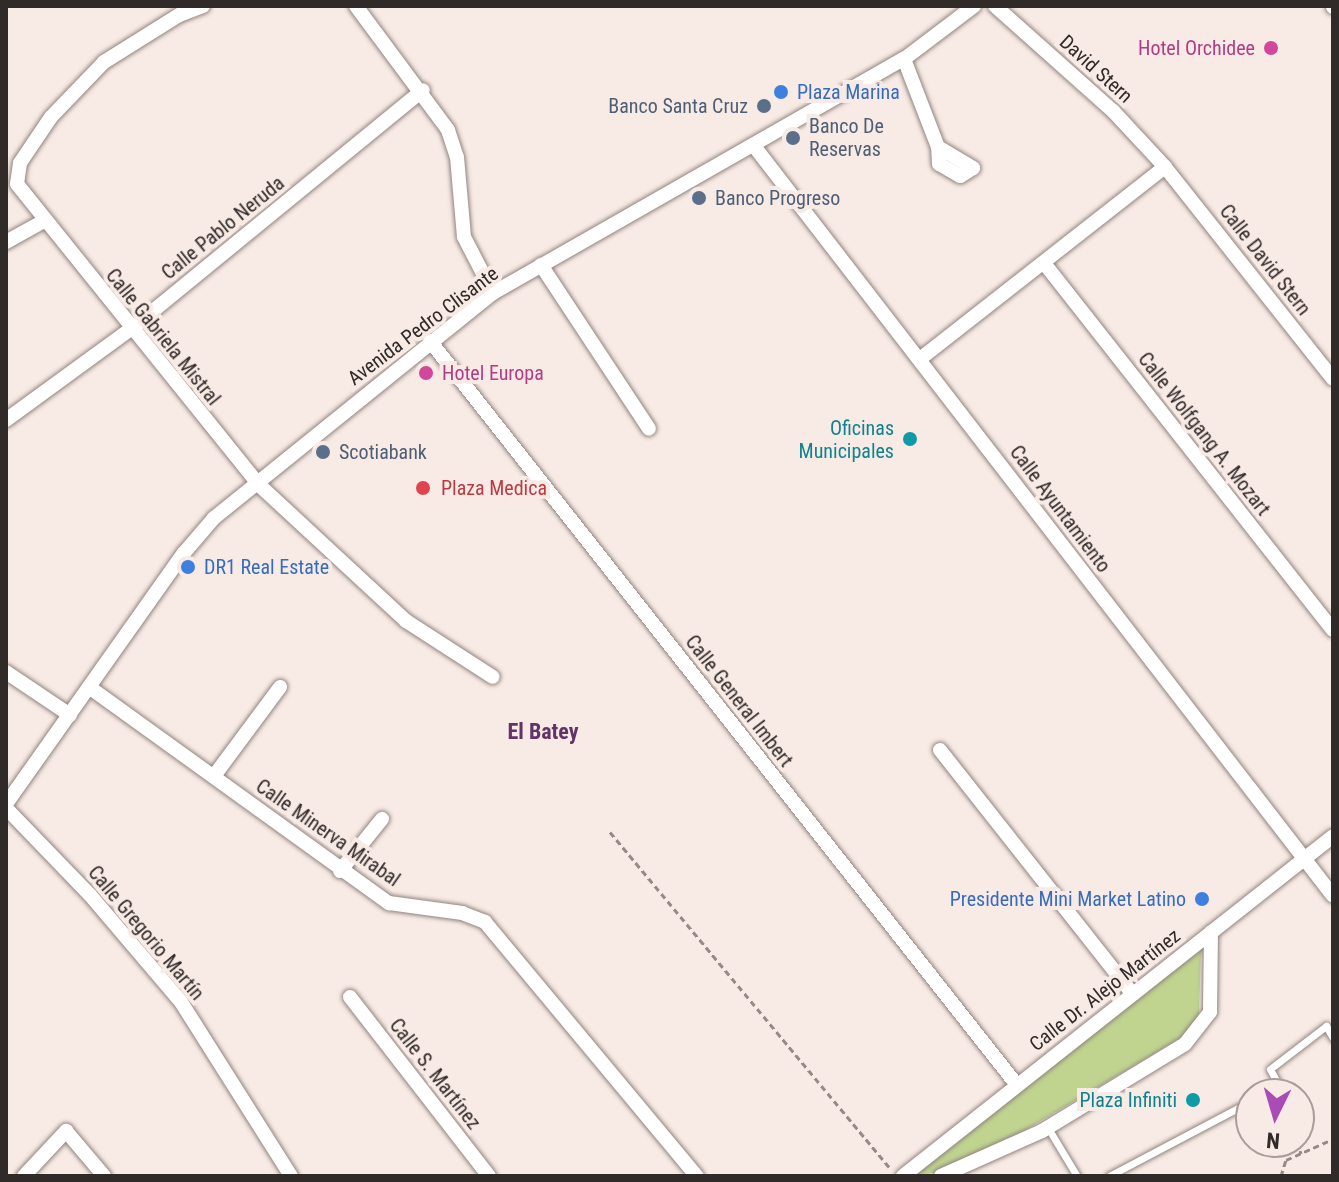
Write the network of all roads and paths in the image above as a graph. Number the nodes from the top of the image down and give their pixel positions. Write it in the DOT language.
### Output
graph roads {
  1 [pos="203,6"];
  2 [pos="356,6"];
  3 [pos="974,6"];
  4 [pos="995,6"];
  5 [pos="904,59"];
  6 [pos="423,90"];
  7 [pos="754,146"];
  8 [pos="938,147"];
  9 [pos="1165,167"];
  10 [pos="44,221"];
  11 [pos="6,242"];
  12 [pos="1044,263"];
  13 [pos="541,265"];
  14 [pos="493,293"];
  15 [pos="131,329"];
  16 [pos="430,341"];
  17 [pos="920,359"];
  18 [pos="1333,379"];
  19 [pos="6,420"];
  20 [pos="649,429"];
  21 [pos="257,483"];
  22 [pos="1333,630"];
  23 [pos="6,672"];
  24 [pos="493,677"];
  25 [pos="89,687"];
  26 [pos="280,687"];
  27 [pos="70,715"];
  28 [pos="940,750"];
  29 [pos="214,776"];
  30 [pos="6,806"];
  31 [pos="382,819"];
  32 [pos="610,832"];
  33 [pos="1333,836"];
  34 [pos="1304,859"];
  35 [pos="340,871"];
  36 [pos="1333,896"];
  37 [pos="1211,932"];
  38 [pos="1133,994"];
  39 [pos="350,997"];
  40 [pos="1333,1020"];
  41 [pos="1326,1026"];
  42 [pos="1333,1038"];
  43 [pos="1275,1078"];
  44 [pos="1017,1085"];
  45 [pos="1235,1109"];
  46 [pos="1048,1128"];
  47 [pos="1290,1158"];
  48 [pos="24,1176"];
  49 [pos="104,1176"];
  50 [pos="291,1176"];
  51 [pos="489,1176"];
  52 [pos="697,1176"];
  53 [pos="900,1176"];
  54 [pos="941,1176"];
  55 [pos="1077,1176"];
  56 [pos="1109,1176"];
  57 [pos="1281,1176"];
  1 -- 10 [label="street, Calle Gabriela Mistral"];
  2 -- 6 [label="street"];
  3 -- 5 [label="street, Avenida Pedro Clisante"];
  4 -- 9 [label="street, David Stern"];
  5 -- 7 [label="street, Avenida Pedro Clisante"];
  5 -- 8 [label="street"];
  6 -- 14 [label="street"];
  6 -- 15 [label="street, Calle Pablo Neruda"];
  7 -- 13 [label="street, Avenida Pedro Clisante"];
  7 -- 17 [label="street, Calle Ayuntamiento"];
  9 -- 12 [label="street"];
  9 -- 18 [label="street, Calle David Stern"];
  10 -- 11 [label="street"];
  10 -- 15 [label="street, Calle Gabriela Mistral"];
  12 -- 17 [label="street"];
  12 -- 22 [label="street, Calle Wolfgang A. Mozart"];
  13 -- 14 [label="street, Avenida Pedro Clisante"];
  13 -- 20 [label="street"];
  14 -- 16 [label="street, Avenida Pedro Clisante"];
  15 -- 19 [label="street, Calle Pablo Neruda"];
  15 -- 21 [label="street, Calle Gabriela Mistral"];
  16 -- 21 [label="street, Avenida Pedro Clisante"];
  16 -- 44 [label="street, Calle General Imbert"];
  17 -- 34 [label="street, Calle Ayuntamiento"];
  21 -- 24 [label="street, Calle Gabriela Mistral"];
  21 -- 25 [label="street, Avenida Pedro Clisante"];
  23 -- 27 [label="street"];
  25 -- 27 [label="street, Avenida Pedro Clisante"];
  25 -- 29 [label="street, Calle Minerva Mirabal"];
  26 -- 29 [label="street"];
  27 -- 30 [label="street, Avenida Pedro Clisante"];
  28 -- 38 [label="street"];
  29 -- 35 [label="street, Calle Minerva Mirabal"];
  30 -- 50 [label="street, Calle Gregorio Martín"];
  31 -- 35 [label="street"];
  32 -- 53 [label="path"];
  33 -- 34 [label="street, Calle Dr. Alejo Martínez"];
  34 -- 36 [label="street, Calle Ayuntamiento"];
  34 -- 37 [label="street, Calle Dr. Alejo Martínez"];
  35 -- 52 [label="street, Calle Minerva Mirabal"];
  37 -- 38 [label="street, Calle Dr. Alejo Martínez"];
  37 -- 46 [label="street"];
  38 -- 44 [label="street, Calle Dr. Alejo Martínez"];
  39 -- 51 [label="street, Calle S. Martínez"];
  40 -- 41 [label="lane"];
  41 -- 42 [label="lane"];
  41 -- 43 [label="lane"];
  44 -- 53 [label="street, Calle Dr. Alejo Martínez"];
  45 -- 56 [label="lane"];
  46 -- 54 [label="street"];
  46 -- 55 [label="lane"];
  47 -- 57 [label="path"];
  48 -- 49 [label="street"];
}
